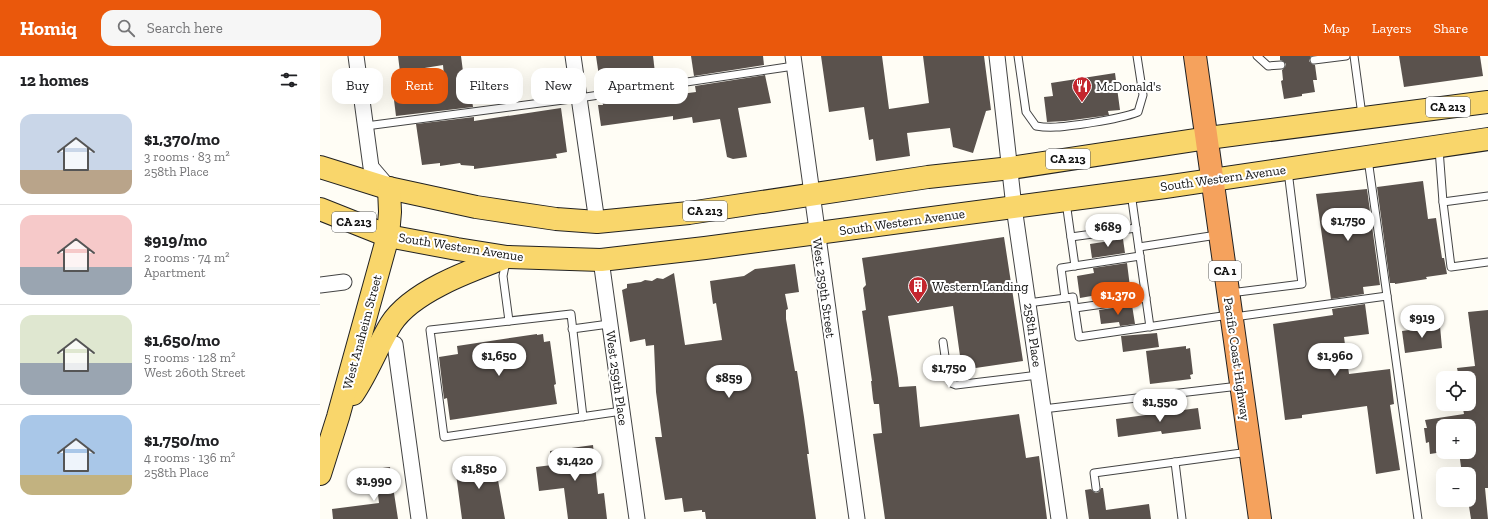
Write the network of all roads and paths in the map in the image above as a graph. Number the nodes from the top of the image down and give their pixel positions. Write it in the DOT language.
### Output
graph roads {
  1 [pos="356,56"];
  2 [pos="573,56"];
  3 [pos="997,56"];
  4 [pos="1018,56"];
  5 [pos="1138,56"];
  6 [pos="1195,56"];
  7 [pos="1257,56"];
  8 [pos="1346,56"];
  9 [pos="1354,56"];
  10 [pos="1314,60"];
  11 [pos="793,61"];
  12 [pos="1281,65"];
  13 [pos="575,68"];
  14 [pos="586,97"];
  15 [pos="1488,102"];
  16 [pos="533,104"];
  17 [pos="580,104"];
  18 [pos="1363,118"];
  19 [pos="366,126"];
  20 [pos="1208,138"];
  21 [pos="1488,139"];
  22 [pos="1439,146"];
  23 [pos="1368,156"];
  24 [pos="320,167"];
  25 [pos="1011,168"];
  26 [pos="1287,168"];
  27 [pos="1212,179"];
  28 [pos="389,188"];
  29 [pos="1131,191"];
  30 [pos="811,195"];
  31 [pos="1488,196"];
  32 [pos="1066,200"];
  33 [pos="1443,202"];
  34 [pos="1014,207"];
  35 [pos="320,209"];
  36 [pos="597,222"];
  37 [pos="1136,228"];
  38 [pos="816,234"];
  39 [pos="1220,235"];
  40 [pos="388,236"];
  41 [pos="1071,237"];
  42 [pos="1138,247"];
  43 [pos="1140,256"];
  44 [pos="507,257"];
  45 [pos="601,260"];
  46 [pos="1488,262"];
  47 [pos="1075,266"];
  48 [pos="344,282"];
  49 [pos="320,285"];
  50 [pos="1228,293"];
  51 [pos="1387,296"];
  52 [pos="1066,298"];
  53 [pos="1146,298"];
  54 [pos="1028,303"];
  55 [pos="1074,308"];
  56 [pos="1231,316"];
  57 [pos="509,321"];
  58 [pos="609,324"];
  59 [pos="1150,327"];
  60 [pos="572,329"];
  61 [pos="943,342"];
  62 [pos="395,344"];
  63 [pos="1038,375"];
  64 [pos="1241,386"];
  65 [pos="1043,409"];
  66 [pos="622,412"];
  67 [pos="338,417"];
  68 [pos="583,417"];
  69 [pos="1251,452"];
  70 [pos="1175,462"];
  71 [pos="320,474"];
  72 [pos="1096,488"];
  73 [pos="419,519"];
  74 [pos="637,519"];
  75 [pos="857,519"];
  76 [pos="1058,519"];
  77 [pos="1182,519"];
  78 [pos="1260,519"];
  79 [pos="1418,519"];
  1 -- 19 [label="street"];
  2 -- 13 [label="street"];
  3 -- 25 [label="street, 258th Place"];
  4 -- 5 [label="lane"];
  6 -- 20 [label="highway, Pacific Coast Highway / CA 1"];
  7 -- 12 [label="lane"];
  8 -- 10 [label="lane"];
  9 -- 18 [label="lane"];
  11 -- 14 [label="lane"];
  11 -- 30 [label="street, West 259th Street"];
  15 -- 18 [label="main road, CA 213"];
  16 -- 19 [label="lane"];
  17 -- 36 [label="street"];
  18 -- 20 [label="main road, CA 213"];
  19 -- 28 [label="street"];
  20 -- 25 [label="main road, CA 213"];
  20 -- 27 [label="highway, Pacific Coast Highway / CA 1"];
  21 -- 22 [label="main road, South Western Avenue / CA 213"];
  22 -- 23 [label="main road, South Western Avenue / CA 213"];
  22 -- 33 [label="lane"];
  23 -- 26 [label="main road, South Western Avenue / CA 213"];
  23 -- 51 [label="lane"];
  24 -- 28 [label="main road, CA 213"];
  25 -- 30 [label="main road, CA 213"];
  25 -- 34 [label="street, 258th Place"];
  26 -- 27 [label="main road, South Western Avenue / CA 213"];
  26 -- 50 [label="lane"];
  27 -- 29 [label="main road, South Western Avenue / CA 213"];
  27 -- 39 [label="highway, Pacific Coast Highway / CA 1"];
  28 -- 36 [label="main road, CA 213"];
  28 -- 40 [label="main road, West Anaheim Street"];
  29 -- 32 [label="main road, South Western Avenue / CA 213"];
  29 -- 37 [label="lane"];
  30 -- 36 [label="main road, CA 213"];
  30 -- 38 [label="street, West 259th Street"];
  31 -- 33 [label="lane"];
  32 -- 34 [label="main road, South Western Avenue / CA 213"];
  32 -- 41 [label="lane"];
  33 -- 46 [label="lane"];
  34 -- 38 [label="main road, South Western Avenue / CA 213"];
  34 -- 54 [label="street, 258th Place"];
  35 -- 40 [label="main road, South Western Avenue / CA 213"];
  37 -- 41 [label="lane"];
  37 -- 42 [label="lane"];
  38 -- 45 [label="main road, South Western Avenue / CA 213"];
  38 -- 75 [label="street, West 259th Street"];
  39 -- 42 [label="lane"];
  39 -- 50 [label="highway, Pacific Coast Highway / CA 1"];
  40 -- 44 [label="main road, South Western Avenue / CA 213"];
  40 -- 67 [label="main road, West Anaheim Street"];
  41 -- 47 [label="lane"];
  42 -- 43 [label="lane"];
  43 -- 47 [label="lane"];
  43 -- 53 [label="lane"];
  44 -- 45 [label="main road, South Western Avenue / CA 213"];
  44 -- 57 [label="lane"];
  44 -- 67 [label="main road"];
  45 -- 58 [label="street, West 259th Place"];
  47 -- 52 [label="lane"];
  48 -- 49 [label="street"];
  50 -- 56 [label="highway, Pacific Coast Highway / CA 1"];
  51 -- 56 [label="lane"];
  51 -- 79 [label="lane"];
  52 -- 54 [label="lane"];
  52 -- 55 [label="lane"];
  53 -- 55 [label="lane"];
  53 -- 59 [label="lane"];
  54 -- 63 [label="street, 258th Place"];
  55 -- 59 [label="lane"];
  56 -- 59 [label="lane"];
  56 -- 64 [label="highway, Pacific Coast Highway / CA 1"];
  57 -- 60 [label="lane"];
  57 -- 68 [label="lane"];
  58 -- 60 [label="lane"];
  58 -- 66 [label="street, West 259th Place"];
  60 -- 68 [label="lane"];
  61 -- 63 [label="lane"];
  62 -- 73 [label="street"];
  63 -- 65 [label="street, 258th Place"];
  64 -- 65 [label="lane"];
  64 -- 69 [label="highway, Pacific Coast Highway / CA 1"];
  65 -- 76 [label="street, 258th Place"];
  66 -- 68 [label="lane"];
  66 -- 74 [label="street, West 259th Place"];
  67 -- 71 [label="main road, West Anaheim Street"];
  69 -- 70 [label="lane"];
  69 -- 78 [label="highway, Pacific Coast Highway / CA 1"];
  70 -- 72 [label="lane"];
  70 -- 77 [label="lane"];
}
